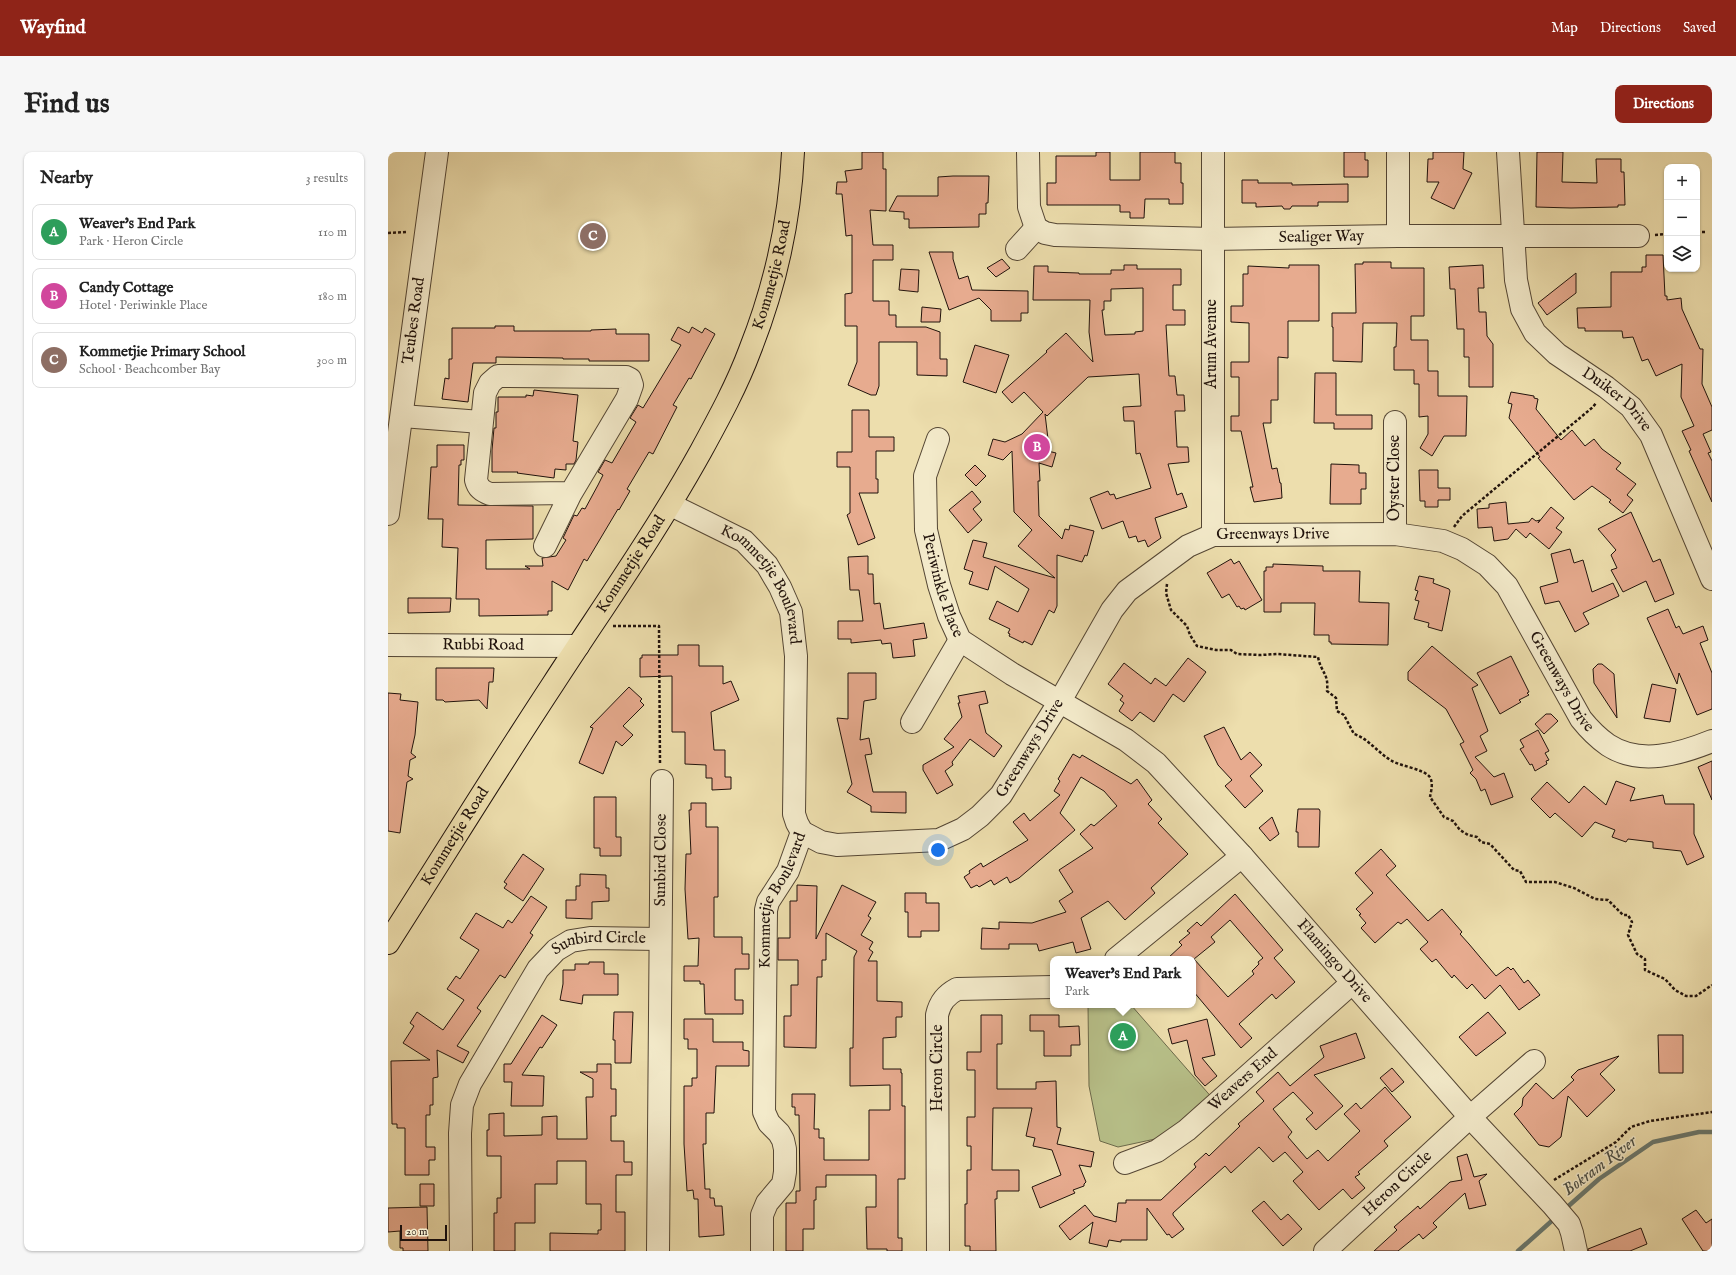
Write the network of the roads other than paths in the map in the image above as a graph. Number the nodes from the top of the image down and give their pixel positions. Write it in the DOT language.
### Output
graph roads {
  1 [pos="437,152"];
  2 [pos="794,152"];
  3 [pos="1028,152"];
  4 [pos="1213,152"];
  5 [pos="1398,152"];
  6 [pos="1508,152"];
  7 [pos="1036,228"];
  8 [pos="1398,236"];
  9 [pos="1512,236"];
  10 [pos="1638,236"];
  11 [pos="1212,239"];
  12 [pos="1017,250"];
  13 [pos="402,416"];
  14 [pos="481,422"];
  15 [pos="1395,422"];
  16 [pos="938,439"];
  17 [pos="571,493"];
  18 [pos="671,505"];
  19 [pos="388,514"];
  20 [pos="1395,534"];
  21 [pos="1213,535"];
  22 [pos="546,546"];
  23 [pos="1712,579"];
  24 [pos="960,640"];
  25 [pos="388,645"];
  26 [pos="578,646"];
  27 [pos="1060,701"];
  28 [pos="912,722"];
  29 [pos="1712,741"];
  30 [pos="662,781"];
  31 [pos="802,832"];
  32 [pos="1242,856"];
  33 [pos="660,939"];
  34 [pos="388,943"];
  35 [pos="1120,956"];
  36 [pos="1352,983"];
  37 [pos="1050,987"];
  38 [pos="1534,1061"];
  39 [pos="1470,1117"];
  40 [pos="1125,1164"];
  41 [pos="461,1251"];
  42 [pos="658,1251"];
  43 [pos="762,1251"];
  44 [pos="938,1251"];
  45 [pos="1325,1251"];
  46 [pos="1576,1251"];
  1 -- 13 [label="street, Teubes Road"];
  2 -- 18 [label="main road, Kommetjie Road"];
  3 -- 7 [label="street"];
  4 -- 11 [label="street, Arum Avenue"];
  5 -- 8 [label="street"];
  6 -- 9 [label="street, Duiker Drive"];
  7 -- 11 [label="street, Sealiger Way"];
  7 -- 12 [label="street"];
  8 -- 9 [label="street, Sealiger Way"];
  8 -- 11 [label="street, Sealiger Way"];
  9 -- 10 [label="street, Sealiger Way"];
  9 -- 23 [label="street, Duiker Drive"];
  11 -- 21 [label="street, Arum Avenue"];
  13 -- 14 [label="street"];
  13 -- 19 [label="street, Teubes Road"];
  14 -- 17 [label="street"];
  14 -- 17 [label="street"];
  15 -- 20 [label="street, Oyster Close"];
  16 -- 24 [label="street, Periwinkle Place"];
  17 -- 22 [label="street"];
  18 -- 26 [label="main road, Kommetjie Road"];
  18 -- 31 [label="street, Kommetjie Boulevard"];
  20 -- 21 [label="street, Greenways Drive"];
  20 -- 29 [label="street, Greenways Drive"];
  21 -- 27 [label="street, Greenways Drive"];
  24 -- 27 [label="street, Periwinkle Place"];
  24 -- 28 [label="street"];
  25 -- 26 [label="street, Rubbi Road"];
  26 -- 34 [label="main road, Kommetjie Road"];
  27 -- 31 [label="street, Greenways Drive"];
  27 -- 32 [label="street, Flamingo Drive"];
  30 -- 33 [label="street, Sunbird Close"];
  31 -- 43 [label="street, Kommetjie Boulevard"];
  32 -- 35 [label="street"];
  32 -- 36 [label="street, Flamingo Drive"];
  33 -- 41 [label="street, Sunbird Circle"];
  33 -- 42 [label="street, Sunbird Circle"];
  36 -- 39 [label="street, Flamingo Drive"];
  36 -- 40 [label="street, Weavers End"];
  37 -- 44 [label="street, Heron Circle"];
  38 -- 39 [label="street, Heron Circle"];
  39 -- 45 [label="street, Heron Circle"];
  39 -- 46 [label="street, Flamingo Drive"];
}
